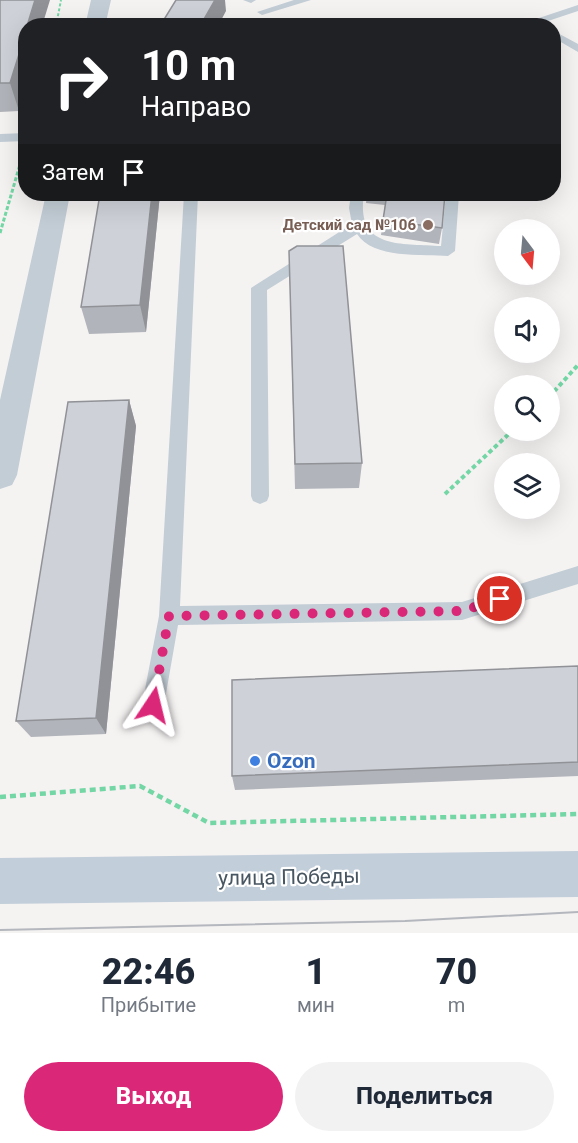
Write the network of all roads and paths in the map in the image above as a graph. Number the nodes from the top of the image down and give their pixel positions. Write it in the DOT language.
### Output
graph roads {
  1 [pos="61,0"];
  2 [pos="101,0"];
  3 [pos="250,0"];
  4 [pos="306,0"];
  5 [pos="578,8"];
  6 [pos="58,18"];
  7 [pos="97,18"];
  8 [pos="259,18"];
  9 [pos="262,18"];
  10 [pos="553,18"];
  11 [pos="561,38"];
  12 [pos="578,49"];
  13 [pos="18,137"];
  14 [pos="0,138"];
  15 [pos="18,172"];
  16 [pos="56,201"];
  17 [pos="191,201"];
  18 [pos="355,201"];
  19 [pos="452,201"];
  20 [pos="359,226"];
  21 [pos="0,233"];
  22 [pos="578,365"];
  23 [pos="10,381"];
  24 [pos="560,385"];
  25 [pos="501,441"];
  26 [pos="0,475"];
  27 [pos="445,494"];
  28 [pos="260,496"];
  29 [pos="578,575"];
  30 [pos="169,616"];
  31 [pos="153,705"];
  32 [pos="0,797"];
  33 [pos="578,814"];
  34 [pos="578,874"];
  35 [pos="0,881"];
  1 -- 6 [label="path"];
  2 -- 7 [label="street"];
  3 -- 8 [label="lane"];
  4 -- 9 [label="lane"];
  5 -- 10 [label="lane"];
  11 -- 12 [label="lane"];
  13 -- 14 [label="lane"];
  15 -- 21 [label="path"];
  16 -- 23 [label="street"];
  17 -- 30 [label="lane"];
  18 -- 20 [label="lane"];
  19 -- 20 [label="lane"];
  20 -- 28 [label="lane"];
  22 -- 24 [label="path"];
  23 -- 26 [label="street"];
  25 -- 27 [label="path"];
  29 -- 30 [label="lane"];
  30 -- 31 [label="lane"];
  32 -- 33 [label="path"];
  34 -- 35 [label="main road, улица Победы"];
}
